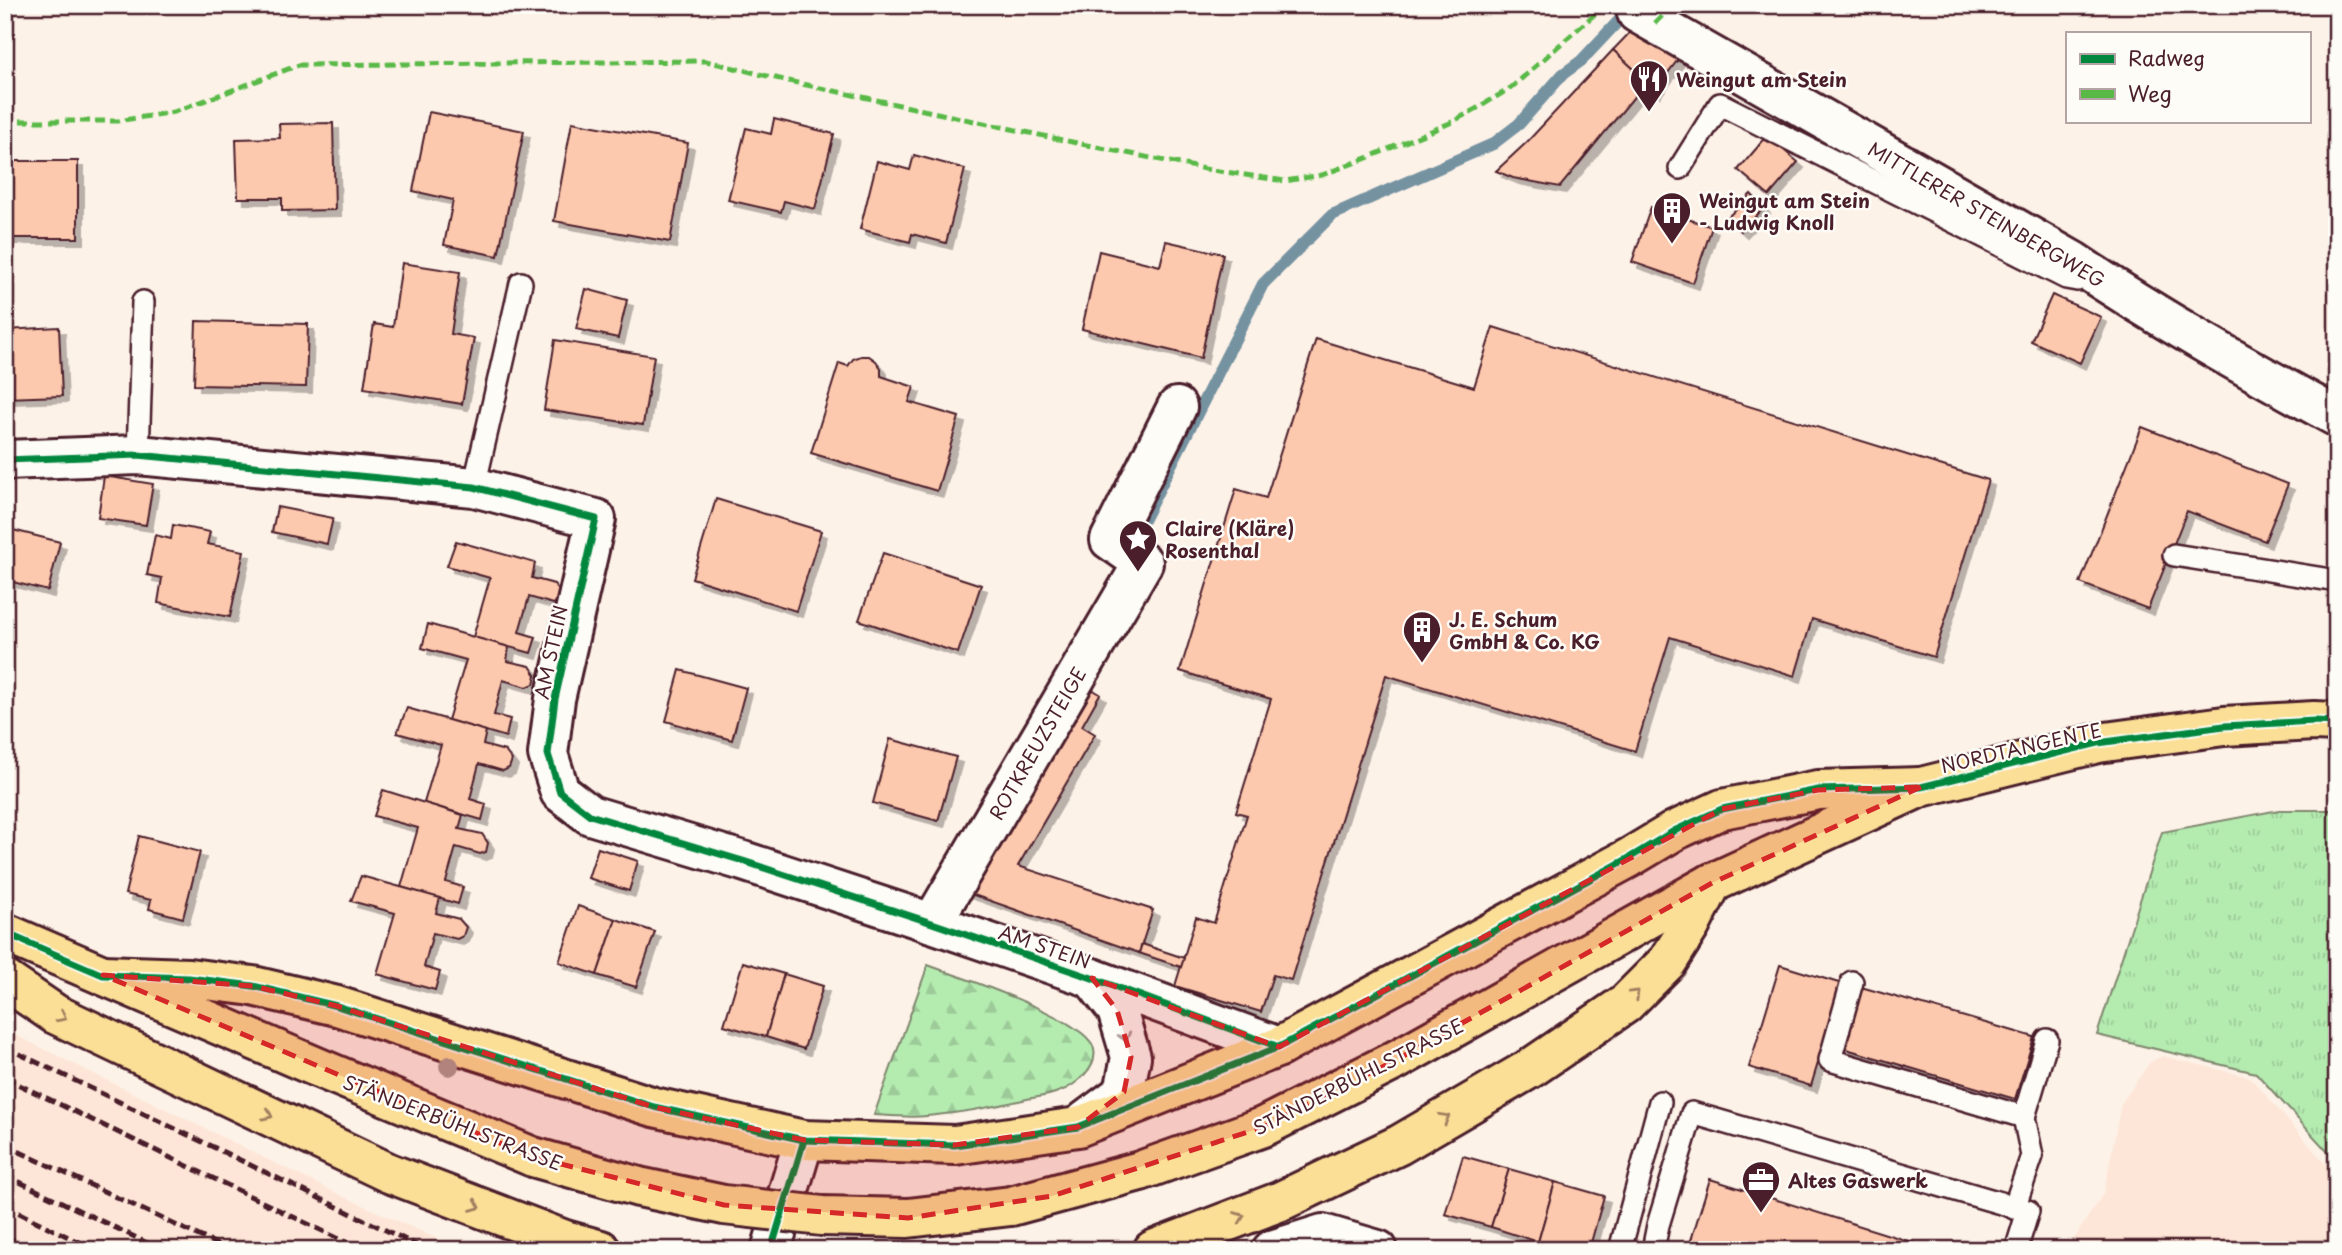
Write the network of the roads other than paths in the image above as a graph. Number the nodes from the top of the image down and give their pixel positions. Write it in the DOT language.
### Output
graph roads {
  1 [pos="1637,13"];
  2 [pos="1681,168"];
  3 [pos="521,283"];
  4 [pos="2109,286"];
  5 [pos="143,302"];
  6 [pos="1177,407"];
  7 [pos="2337,417"];
  8 [pos="138,455"];
  9 [pos="5,460"];
  10 [pos="474,487"];
  11 [pos="2174,555"];
  12 [pos="2337,581"];
  13 [pos="2337,722"];
  14 [pos="1921,787"];
  15 [pos="1712,883"];
  16 [pos="932,923"];
  17 [pos="5,933"];
  18 [pos="103,975"];
  19 [pos="1092,978"];
  20 [pos="5,980"];
  21 [pos="1852,982"];
  22 [pos="2047,1040"];
  23 [pos="1279,1046"];
  24 [pos="1660,1102"];
  25 [pos="2024,1116"];
  26 [pos="1078,1127"];
  27 [pos="804,1140"];
  28 [pos="2014,1208"];
  29 [pos="601,1250"];
  30 [pos="772,1250"];
  31 [pos="1153,1250"];
  32 [pos="1272,1250"];
  33 [pos="1378,1250"];
  34 [pos="1620,1250"];
  35 [pos="1653,1250"];
  36 [pos="2016,1250"];
  1 -- 4 [label="street, MITTLERER STEINBERGWEG"];
  2 -- 4 [label="lane"];
  3 -- 10 [label="lane"];
  4 -- 7 [label="street, MITTLERER STEINBERGWEG"];
  5 -- 8 [label="lane"];
  6 -- 16 [label="street, ROTKREUZSTEIGE"];
  8 -- 9 [label="street, AM STEIN"];
  8 -- 10 [label="street, AM STEIN"];
  10 -- 16 [label="street, AM STEIN"];
  11 -- 12 [label="lane"];
  13 -- 14 [label="highway, NORDTANGENTE"];
  14 -- 15 [label="highway, STÄNDERBÜHLSTRASSE"];
  14 -- 23 [label="highway"];
  15 -- 18 [label="highway, STÄNDERBÜHLSTRASSE, bridge"];
  31 -- 15 [label="highway, one-way"];
  16 -- 19 [label="street, AM STEIN"];
  17 -- 18 [label="highway, STÄNDERBÜHLSTRASSE"];
  18 -- 27 [label="highway"];
  19 -- 23 [label="street, AM STEIN"];
  19 -- 26 [label="street, AM STEIN, one-way"];
  20 -- 29 [label="highway, one-way"];
  21 -- 25 [label="lane"];
  22 -- 25 [label="lane"];
  23 -- 26 [label="highway"];
  24 -- 34 [label="lane"];
  25 -- 28 [label="lane"];
  26 -- 27 [label="highway"];
  27 -- 30 [label="street"];
  28 -- 35 [label="lane"];
  28 -- 36 [label="lane"];
  32 -- 33 [label="street"];
}
